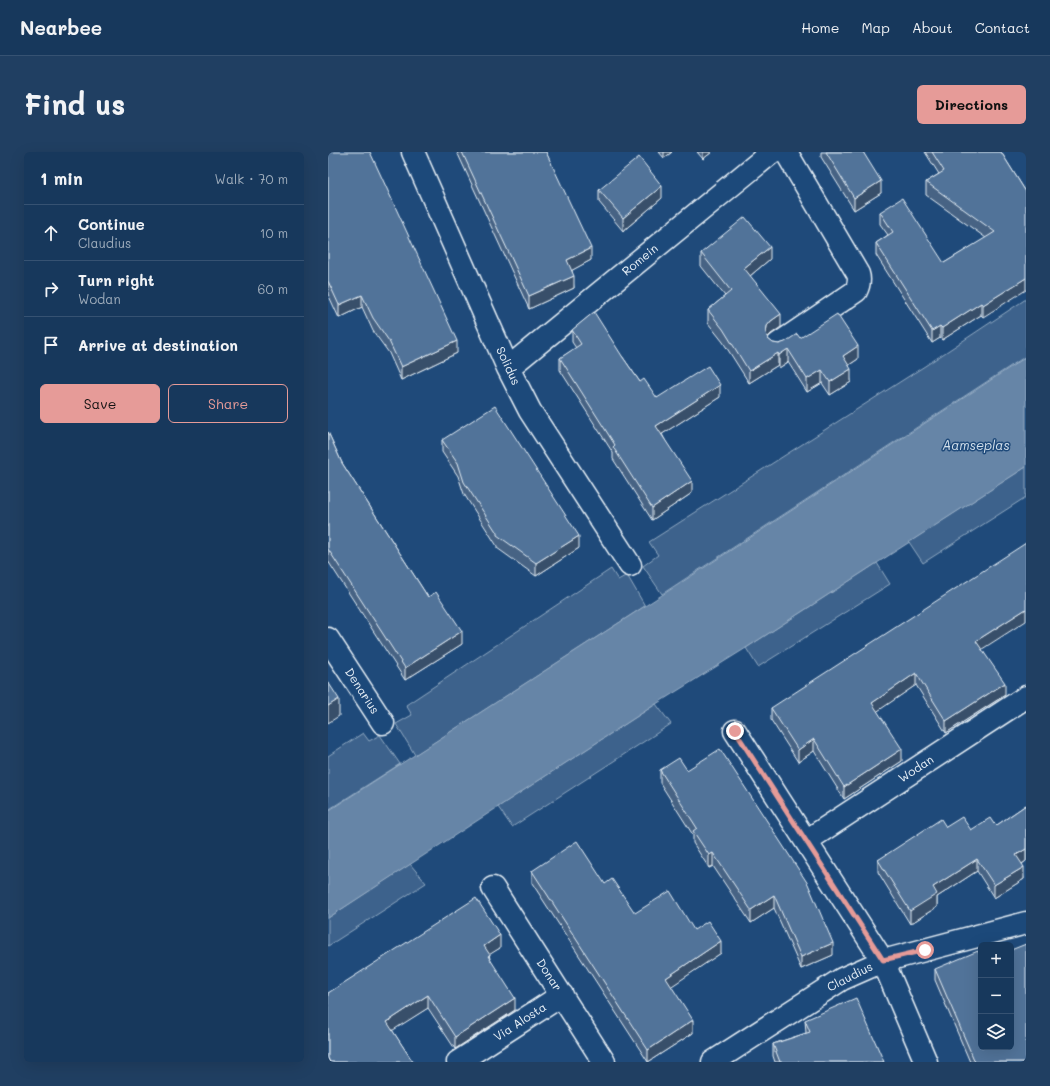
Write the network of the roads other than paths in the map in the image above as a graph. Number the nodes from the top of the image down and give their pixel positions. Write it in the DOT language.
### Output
graph roads {
  1 [pos="413,152"];
  2 [pos="772,152"];
  3 [pos="786,152"];
  4 [pos="778,344"];
  5 [pos="508,368"];
  6 [pos="630,565"];
  7 [pos="328,639"];
  8 [pos="1026,698"];
  9 [pos="383,723"];
  10 [pos="735,731"];
  11 [pos="806,841"];
  12 [pos="493,888"];
  13 [pos="1026,923"];
  14 [pos="883,960"];
  15 [pos="562,995"];
  16 [pos="458,1062"];
  17 [pos="604,1062"];
  18 [pos="713,1062"];
  19 [pos="926,1062"];
  1 -- 5 [label="street, Solidus"];
  2 -- 5 [label="street, Romein"];
  3 -- 4 [label="street"];
  5 -- 6 [label="street, Solidus"];
  7 -- 9 [label="street, Denarius"];
  8 -- 11 [label="street, Wodan"];
  10 -- 11 [label="street"];
  11 -- 14 [label="street"];
  12 -- 15 [label="street, Donar"];
  13 -- 14 [label="street, Claudius"];
  14 -- 18 [label="street, Claudius"];
  14 -- 19 [label="street"];
  15 -- 16 [label="street, Via Alosta"];
  15 -- 17 [label="street, Donar"];
}
